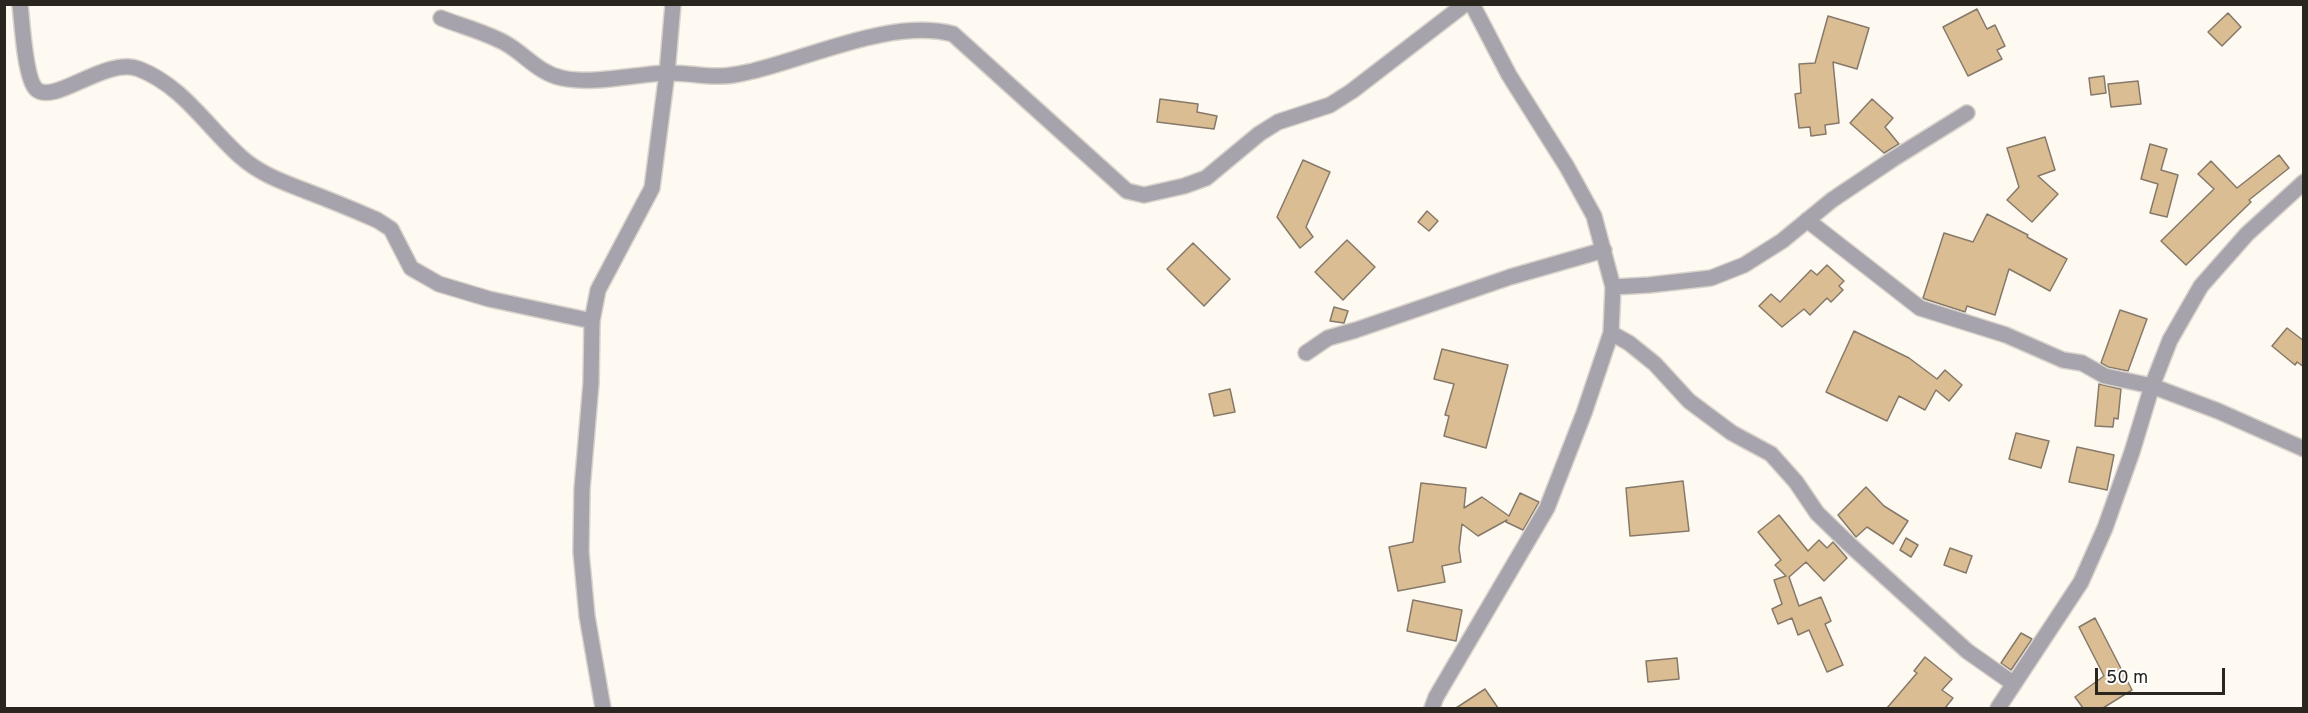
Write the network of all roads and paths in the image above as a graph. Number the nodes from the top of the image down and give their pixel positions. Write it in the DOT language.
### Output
graph roads {
  1 [pos="20,4"];
  2 [pos="673,4"];
  3 [pos="1465,4"];
  4 [pos="1472,4"];
  5 [pos="441,18"];
  6 [pos="667,73"];
  7 [pos="1967,113"];
  8 [pos="2304,182"];
  9 [pos="1808,220"];
  10 [pos="1604,250"];
  11 [pos="1612,287"];
  12 [pos="592,321"];
  13 [pos="1611,333"];
  14 [pos="1306,353"];
  15 [pos="2152,386"];
  16 [pos="2304,448"];
  17 [pos="2014,684"];
  18 [pos="603,708"];
  19 [pos="1432,708"];
  20 [pos="1998,708"];
  1 -- 12 [label="street"];
  2 -- 6 [label="street"];
  3 -- 6 [label="street"];
  4 -- 10 [label="street"];
  5 -- 6 [label="street"];
  6 -- 12 [label="street"];
  7 -- 9 [label="street"];
  8 -- 15 [label="street"];
  9 -- 11 [label="street"];
  9 -- 15 [label="street"];
  10 -- 11 [label="street"];
  10 -- 14 [label="street"];
  11 -- 13 [label="street"];
  12 -- 18 [label="street"];
  13 -- 17 [label="street"];
  13 -- 19 [label="street"];
  15 -- 16 [label="street"];
  15 -- 17 [label="street"];
  17 -- 20 [label="street"];
}
